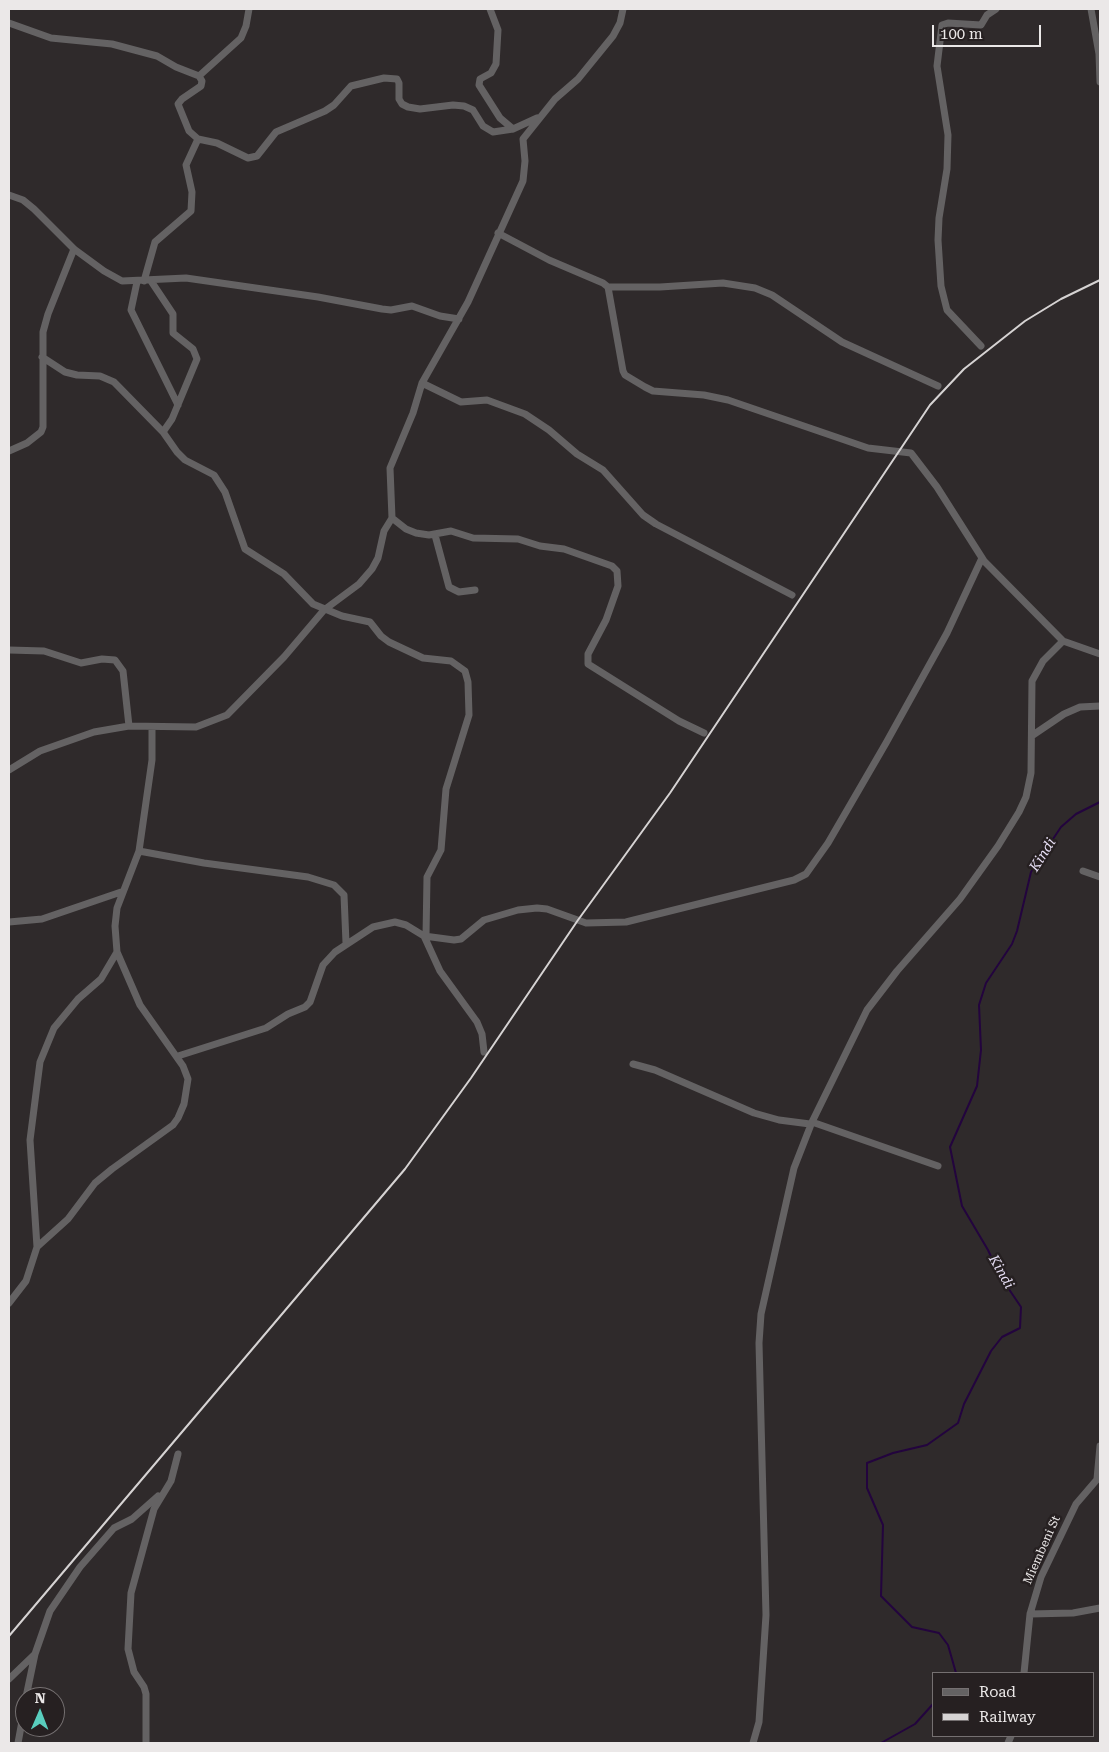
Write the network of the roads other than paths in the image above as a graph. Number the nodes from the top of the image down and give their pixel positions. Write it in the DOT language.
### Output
graph roads {
  1 [pos="249,9"];
  2 [pos="490,9"];
  3 [pos="623,9"];
  4 [pos="996,9"];
  5 [pos="1091,9"];
  6 [pos="9,23"];
  7 [pos="1099,54"];
  8 [pos="199,76"];
  9 [pos="1100,82"];
  10 [pos="540,117"];
  11 [pos="513,129"];
  12 [pos="198,139"];
  13 [pos="9,195"];
  14 [pos="498,233"];
  15 [pos="74,249"];
  16 [pos="144,281"];
  17 [pos="608,287"];
  18 [pos="459,319"];
  19 [pos="981,346"];
  20 [pos="42,357"];
  21 [pos="422,383"];
  22 [pos="938,386"];
  23 [pos="178,405"];
  24 [pos="163,432"];
  25 [pos="9,451"];
  26 [pos="392,518"];
  27 [pos="435,535"];
  28 [pos="982,558"];
  29 [pos="475,590"];
  30 [pos="792,595"];
  31 [pos="324,610"];
  32 [pos="1063,641"];
  33 [pos="9,650"];
  34 [pos="1100,654"];
  35 [pos="1100,706"];
  36 [pos="129,726"];
  37 [pos="152,728"];
  38 [pos="704,733"];
  39 [pos="1032,735"];
  40 [pos="9,770"];
  41 [pos="139,851"];
  42 [pos="1083,871"];
  43 [pos="1100,877"];
  44 [pos="122,892"];
  45 [pos="9,922"];
  46 [pos="425,936"];
  47 [pos="346,943"];
  48 [pos="116,952"];
  49 [pos="484,1052"];
  50 [pos="178,1056"];
  51 [pos="633,1064"];
  52 [pos="811,1123"];
  53 [pos="938,1166"];
  54 [pos="37,1247"];
  55 [pos="9,1303"];
  56 [pos="1100,1446"];
  57 [pos="178,1454"];
  58 [pos="1099,1477"];
  59 [pos="171,1481"];
  60 [pos="1100,1608"];
  61 [pos="1030,1614"];
  62 [pos="35,1654"];
  63 [pos="1024,1672"];
  64 [pos="9,1678"];
  65 [pos="28,1687"];
  66 [pos="146,1743"];
  67 [pos="753,1743"];
  1 -- 8 [label="street"];
  2 -- 11 [label="street"];
  3 -- 10 [label="street"];
  4 -- 19 [label="street"];
  5 -- 7 [label="street"];
  6 -- 8 [label="street"];
  7 -- 9 [label="street"];
  8 -- 12 [label="street"];
  10 -- 11 [label="street"];
  10 -- 14 [label="street"];
  11 -- 12 [label="street"];
  12 -- 16 [label="street"];
  13 -- 15 [label="street"];
  14 -- 17 [label="street"];
  14 -- 18 [label="street"];
  15 -- 16 [label="street"];
  15 -- 20 [label="street"];
  16 -- 18 [label="street"];
  16 -- 23 [label="street"];
  16 -- 23 [label="street"];
  17 -- 22 [label="street"];
  17 -- 28 [label="street"];
  18 -- 21 [label="street"];
  20 -- 24 [label="street"];
  20 -- 25 [label="street"];
  21 -- 26 [label="street"];
  21 -- 30 [label="street"];
  23 -- 24 [label="street"];
  24 -- 31 [label="street"];
  26 -- 27 [label="street"];
  26 -- 31 [label="street"];
  27 -- 29 [label="street"];
  27 -- 38 [label="street"];
  28 -- 32 [label="street"];
  28 -- 46 [label="street"];
  31 -- 37 [label="street"];
  31 -- 46 [label="street"];
  32 -- 34 [label="street"];
  32 -- 39 [label="street"];
  33 -- 36 [label="street"];
  35 -- 39 [label="street"];
  36 -- 37 [label="street"];
  36 -- 40 [label="street"];
  37 -- 41 [label="street"];
  39 -- 52 [label="street"];
  41 -- 44 [label="street"];
  41 -- 47 [label="street"];
  42 -- 43 [label="street"];
  44 -- 45 [label="street"];
  44 -- 48 [label="street"];
  46 -- 47 [label="street"];
  46 -- 49 [label="street"];
  47 -- 50 [label="street"];
  48 -- 50 [label="street"];
  48 -- 54 [label="street"];
  50 -- 54 [label="street"];
  51 -- 52 [label="street"];
  52 -- 53 [label="street"];
  52 -- 67 [label="street"];
  54 -- 55 [label="street"];
  56 -- 58 [label="street"];
  57 -- 59 [label="street"];
  58 -- 61 [label="street, Miembeni St"];
  59 -- 62 [label="street"];
  59 -- 66 [label="street"];
  60 -- 61 [label="street"];
  61 -- 63 [label="street, Miembeni St"];
  62 -- 64 [label="street"];
  62 -- 65 [label="street"];
}
